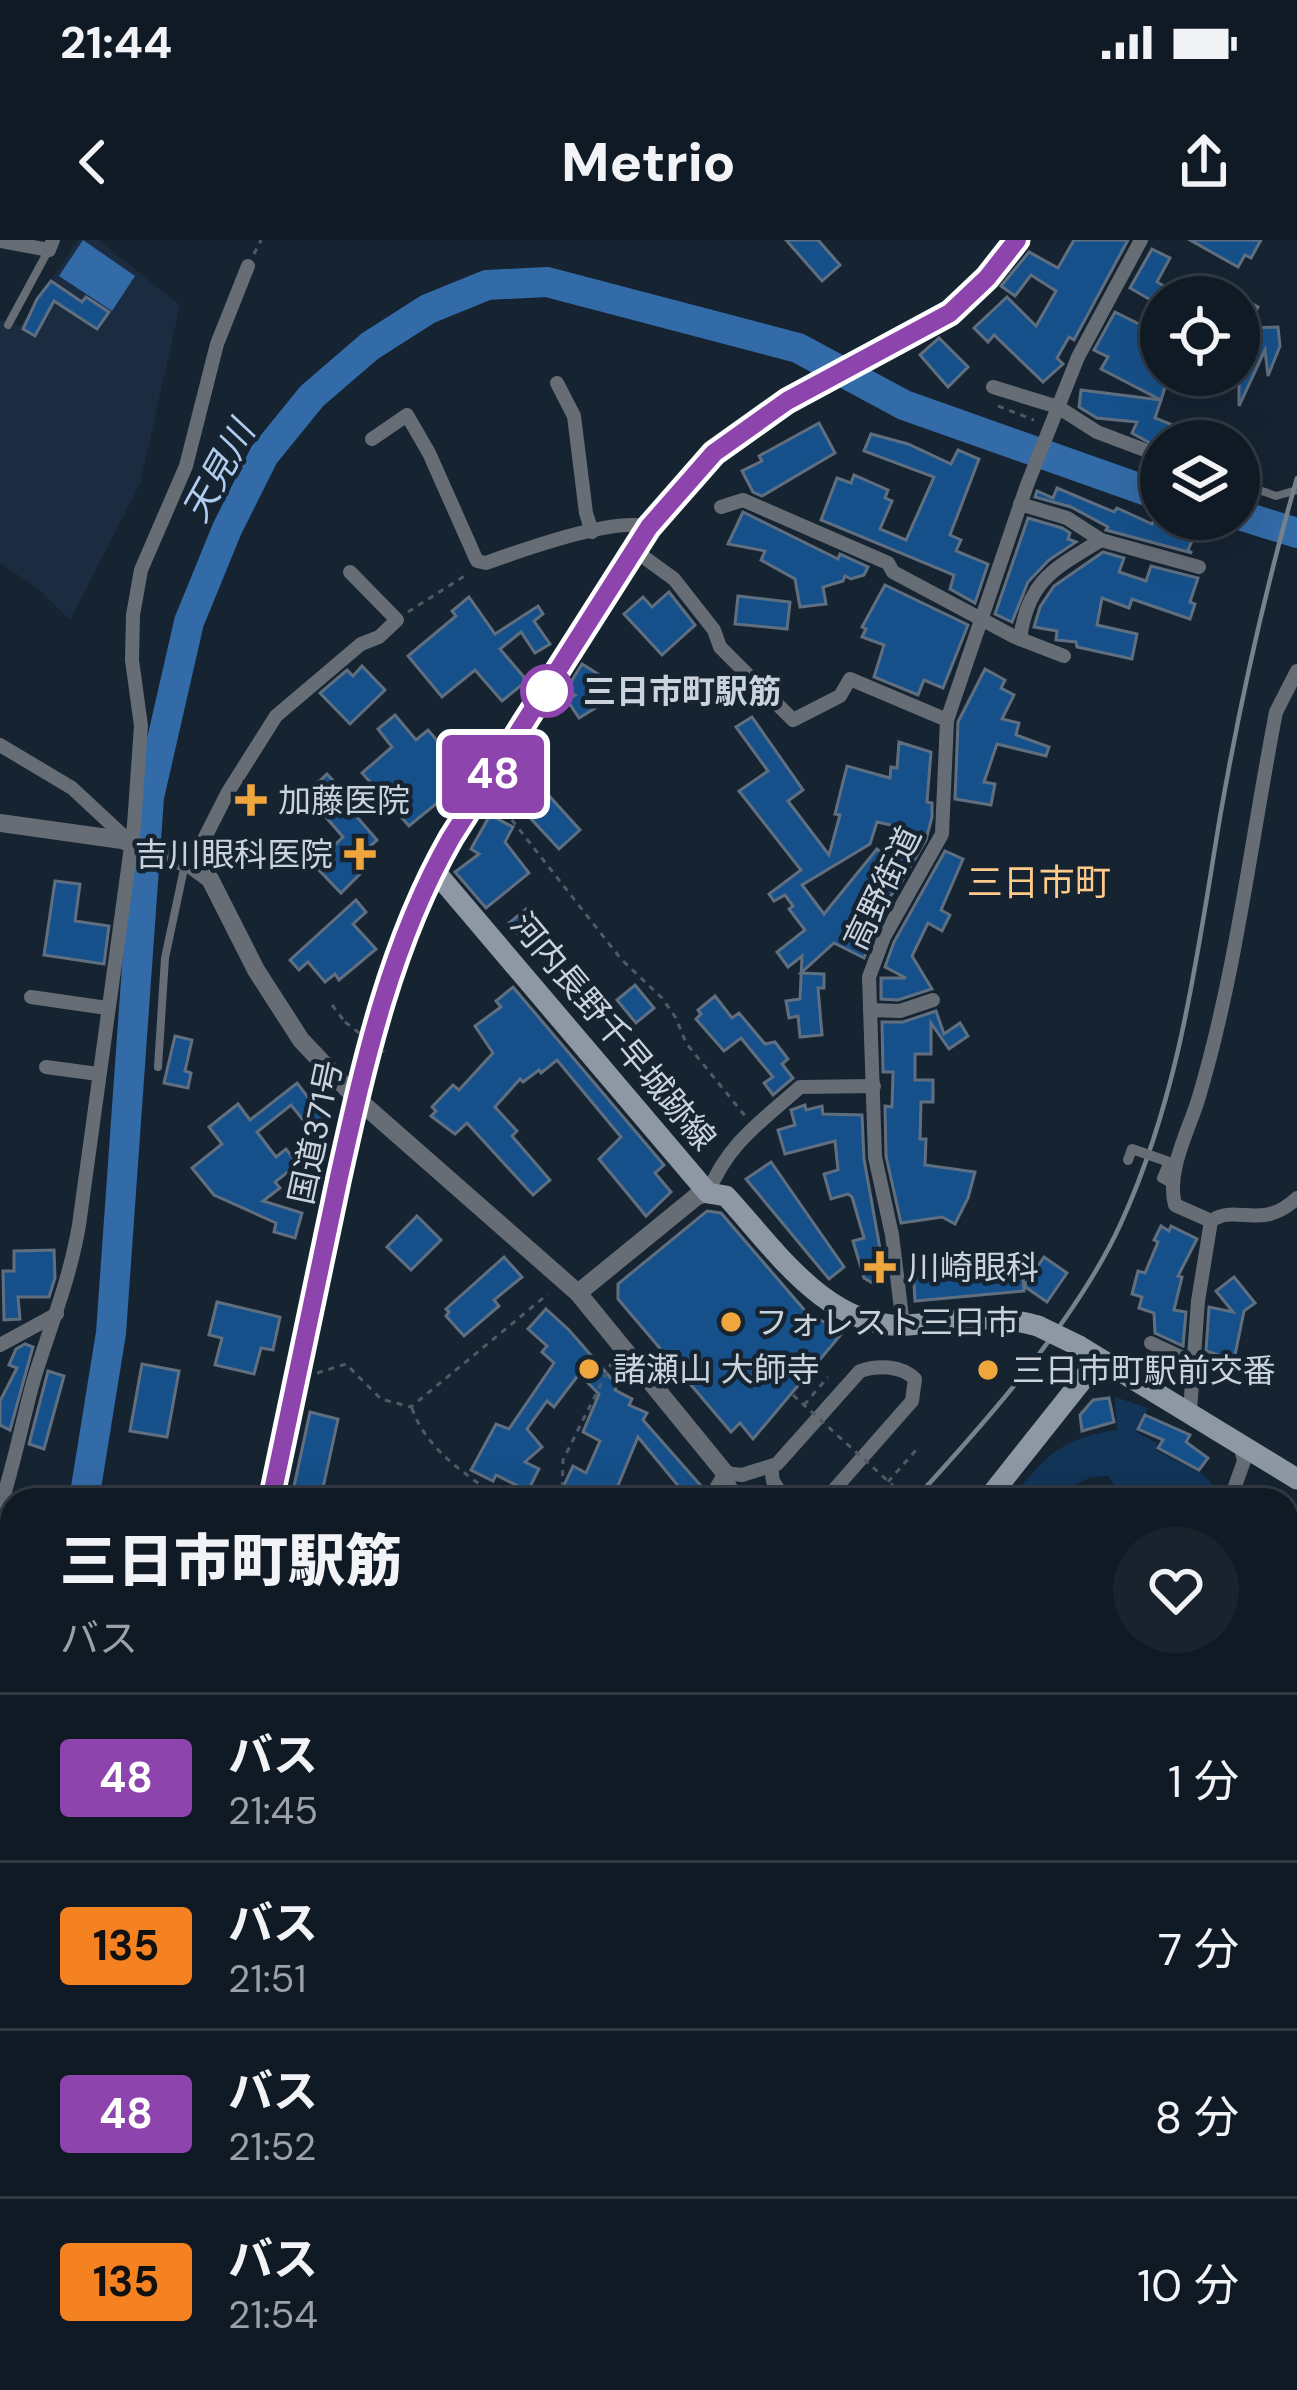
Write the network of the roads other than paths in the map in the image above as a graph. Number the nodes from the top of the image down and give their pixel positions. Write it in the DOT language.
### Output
graph roads {
  1 [pos="1017,240"];
  2 [pos="1141,240"];
  3 [pos="0,241"];
  4 [pos="51,245"];
  5 [pos="248,266"];
  6 [pos="8,325"];
  7 [pos="557,383"];
  8 [pos="993,387"];
  9 [pos="1056,412"];
  10 [pos="372,439"];
  11 [pos="1140,448"];
  12 [pos="1260,490"];
  13 [pos="1297,490"];
  14 [pos="1020,504"];
  15 [pos="721,507"];
  16 [pos="649,527"];
  17 [pos="592,532"];
  18 [pos="1101,540"];
  19 [pos="634,550"];
  20 [pos="1199,567"];
  21 [pos="350,572"];
  22 [pos="980,619"];
  23 [pos="1020,639"];
  24 [pos="1064,656"];
  25 [pos="1297,671"];
  26 [pos="947,720"];
  27 [pos="0,745"];
  28 [pos="0,823"];
  29 [pos="132,843"];
  30 [pos="184,863"];
  31 [pos="434,869"];
  32 [pos="31,997"];
  33 [pos="933,1000"];
  34 [pos="107,1008"];
  35 [pos="870,1010"];
  36 [pos="46,1067"];
  37 [pos="158,1067"];
  38 [pos="98,1074"];
  39 [pos="874,1086"];
  40 [pos="356,1098"];
  41 [pos="1128,1160"];
  42 [pos="1172,1183"];
  43 [pos="708,1193"];
  44 [pos="1297,1198"];
  45 [pos="1210,1221"];
  46 [pos="571,1287"];
  47 [pos="57,1314"];
  48 [pos="903,1325"];
  49 [pos="1151,1343"];
  50 [pos="0,1345"];
  51 [pos="1100,1359"];
  52 [pos="1192,1362"];
  53 [pos="1190,1411"];
  54 [pos="1240,1444"];
  55 [pos="771,1467"];
  56 [pos="725,1473"];
  57 [pos="1297,1479"];
  58 [pos="6,1488"];
  59 [pos="274,1488"];
  60 [pos="716,1488"];
  61 [pos="724,1488"];
  62 [pos="731,1488"];
  63 [pos="778,1488"];
  64 [pos="836,1488"];
  65 [pos="996,1488"];
  66 [pos="1234,1488"];
  1 -- 16 [label="highway, 国道371号"];
  2 -- 9 [label="street, 高野街道"];
  3 -- 4 [label="street"];
  4 -- 6 [label="lane"];
  5 -- 29 [label="street"];
  7 -- 17 [label="street"];
  8 -- 9 [label="street"];
  9 -- 11 [label="street"];
  9 -- 14 [label="street, 高野街道"];
  10 -- 17 [label="street"];
  12 -- 13 [label="lane"];
  14 -- 18 [label="street"];
  14 -- 22 [label="street, 高野街道"];
  15 -- 22 [label="street"];
  16 -- 17 [label="street"];
  16 -- 19 [label="highway, 国道371号"];
  18 -- 20 [label="street"];
  18 -- 23 [label="street"];
  19 -- 26 [label="street"];
  19 -- 31 [label="highway, 国道371号"];
  21 -- 30 [label="street"];
  22 -- 23 [label="street"];
  22 -- 26 [label="street, 高野街道"];
  23 -- 24 [label="street"];
  25 -- 42 [label="street"];
  26 -- 35 [label="street, 高野街道"];
  27 -- 29 [label="street"];
  28 -- 29 [label="street"];
  29 -- 30 [label="street"];
  29 -- 34 [label="street"];
  30 -- 37 [label="lane"];
  30 -- 40 [label="street"];
  31 -- 40 [label="highway, 国道371号"];
  31 -- 43 [label="main road, 河内長野千早城跡線"];
  32 -- 34 [label="street"];
  33 -- 35 [label="street"];
  34 -- 38 [label="street"];
  35 -- 39 [label="street, 高野街道"];
  36 -- 38 [label="street"];
  38 -- 47 [label="street"];
  39 -- 43 [label="street"];
  39 -- 48 [label="street, 高野街道"];
  40 -- 46 [label="street"];
  40 -- 59 [label="highway, 国道371号"];
  41 -- 42 [label="street, bridge"];
  42 -- 45 [label="street"];
  43 -- 46 [label="street"];
  43 -- 48 [label="main road, 河内長野千早城跡線"];
  44 -- 45 [label="street"];
  45 -- 52 [label="street"];
  46 -- 56 [label="street"];
  47 -- 50 [label="street"];
  47 -- 58 [label="street"];
  48 -- 51 [label="main road, 河内長野千早城跡線, bridge"];
  49 -- 52 [label="street"];
  51 -- 53 [label="main road, 河内長野千早城跡線"];
  51 -- 65 [label="main road"];
  52 -- 53 [label="street"];
  53 -- 54 [label="main road, 河内長野千早城跡線"];
  54 -- 57 [label="main road, 河内長野千早城跡線"];
  54 -- 66 [label="street"];
  55 -- 56 [label="street"];
  55 -- 63 [label="street"];
  55 -- 64 [label="street"];
  56 -- 60 [label="street"];
  56 -- 61 [label="street"];
  56 -- 62 [label="street"];
}
